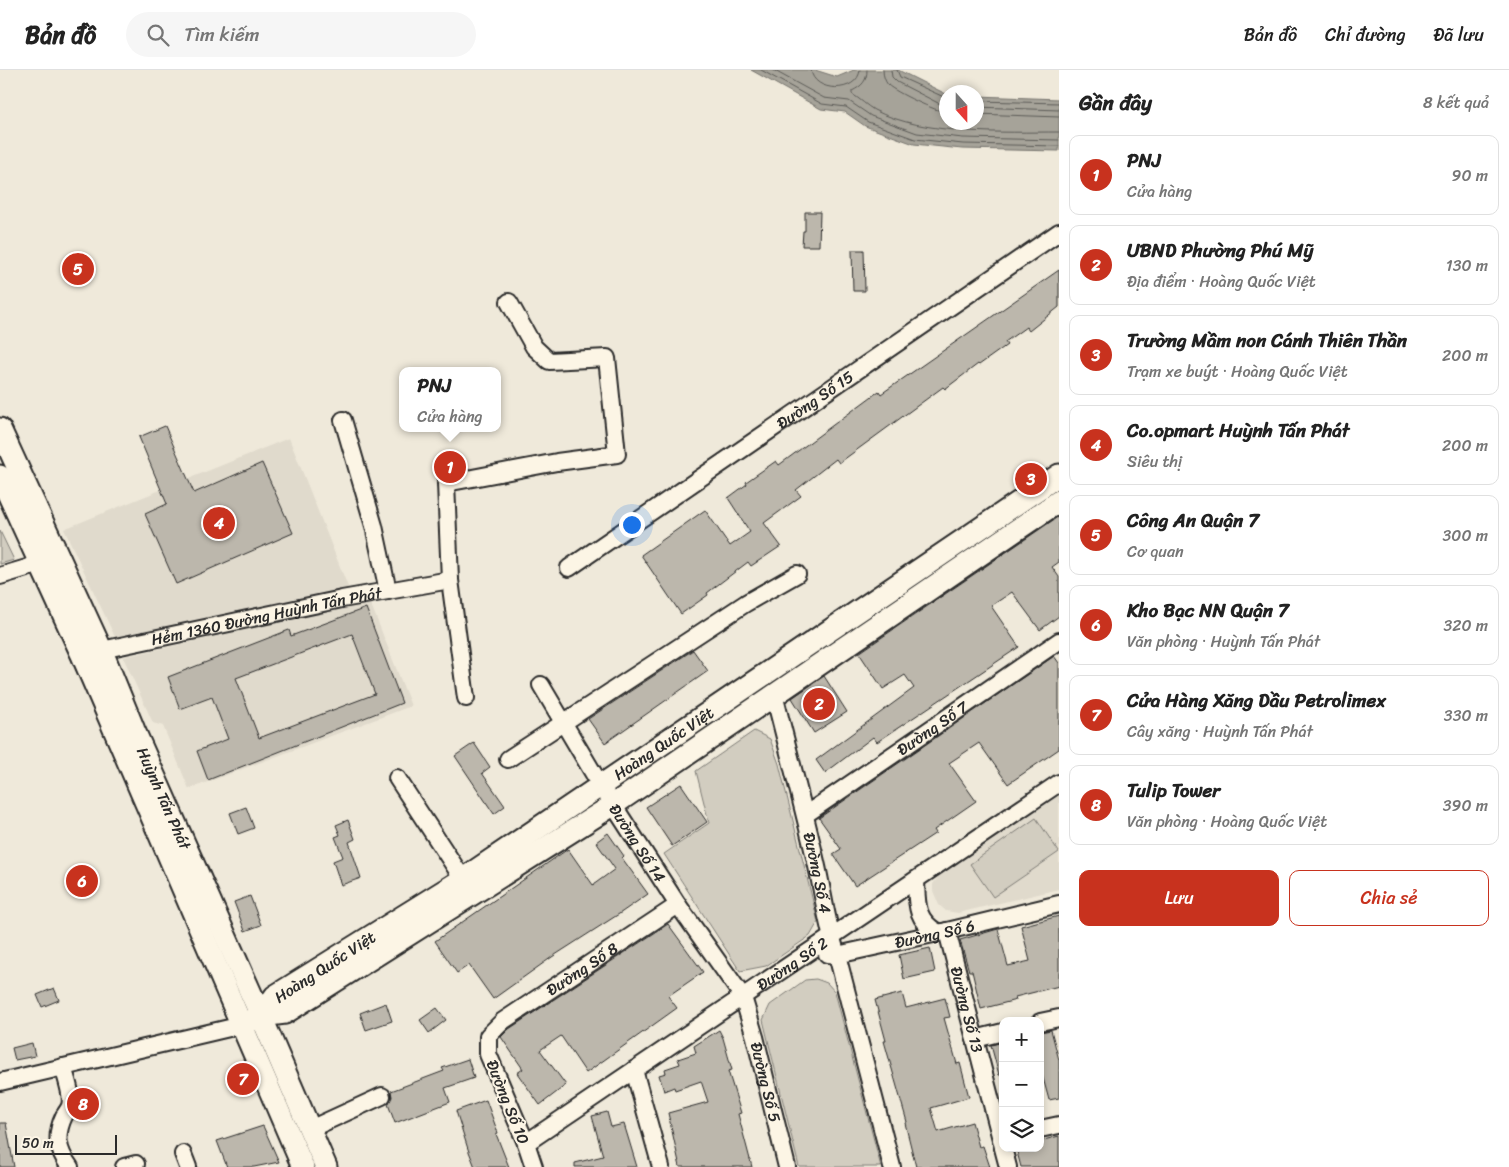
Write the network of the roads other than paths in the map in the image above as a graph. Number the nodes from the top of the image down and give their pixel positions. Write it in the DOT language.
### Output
graph roads {
  1 [pos="1059,232"];
  2 [pos="509,302"];
  3 [pos="343,420"];
  4 [pos="0,428"];
  5 [pos="1059,475"];
  6 [pos="0,476"];
  7 [pos="1059,501"];
  8 [pos="40,564"];
  9 [pos="569,568"];
  10 [pos="797,574"];
  11 [pos="0,576"];
  12 [pos="450,580"];
  13 [pos="388,591"];
  14 [pos="1059,641"];
  15 [pos="92,652"];
  16 [pos="541,685"];
  17 [pos="774,694"];
  18 [pos="466,698"];
  19 [pos="563,724"];
  20 [pos="508,759"];
  21 [pos="397,778"];
  22 [pos="1059,783"];
  23 [pos="601,786"];
  24 [pos="613,805"];
  25 [pos="805,815"];
  26 [pos="463,879"];
  27 [pos="916,880"];
  28 [pos="1059,904"];
  29 [pos="678,905"];
  30 [pos="942,932"];
  31 [pos="831,937"];
  32 [pos="809,952"];
  33 [pos="838,955"];
  34 [pos="743,997"];
  35 [pos="261,1016"];
  36 [pos="1059,1018"];
  37 [pos="1044,1021"];
  38 [pos="242,1025"];
  39 [pos="999,1033"];
  40 [pos="488,1036"];
  41 [pos="975,1039"];
  42 [pos="63,1067"];
  43 [pos="634,1070"];
  44 [pos="0,1082"];
  45 [pos="382,1096"];
  46 [pos="1059,1125"];
  47 [pos="1044,1128"];
  48 [pos="310,1129"];
  49 [pos="999,1131"];
  50 [pos="526,1143"];
  51 [pos="1004,1152"];
  52 [pos="70,1167"];
  53 [pos="303,1167"];
  54 [pos="326,1167"];
  55 [pos="534,1167"];
  56 [pos="661,1167"];
  57 [pos="787,1167"];
  58 [pos="892,1167"];
  59 [pos="1008,1167"];
  1 -- 9 [label="street, Đường Số 15"];
  2 -- 12 [label="street"];
  3 -- 13 [label="street"];
  4 -- 15 [label="main road, Huỳnh Tấn Phát"];
  5 -- 23 [label="main road, Hoàng Quốc Việt"];
  6 -- 8 [label="main road, Huỳnh Tấn Phát"];
  7 -- 17 [label="main road, Hoàng Quốc Việt"];
  8 -- 11 [label="street"];
  8 -- 15 [label="main road, Huỳnh Tấn Phát"];
  10 -- 19 [label="street"];
  12 -- 13 [label="street, Hẻm 1360 Đường Huỳnh Tấn Phát"];
  12 -- 18 [label="street"];
  13 -- 15 [label="street, Hẻm 1360 Đường Huỳnh Tấn Phát"];
  14 -- 25 [label="street, Đường Số 7"];
  15 -- 35 [label="main road, Huỳnh Tấn Phát"];
  15 -- 38 [label="main road, Huỳnh Tấn Phát"];
  16 -- 19 [label="street, Đường Số 14"];
  17 -- 24 [label="main road, Hoàng Quốc Việt"];
  17 -- 25 [label="street, Đường Số 4"];
  19 -- 20 [label="street"];
  19 -- 23 [label="street, Đường Số 14"];
  21 -- 26 [label="street"];
  22 -- 27 [label="street, Đường Số 2"];
  23 -- 24 [label="street, Đường Số 14"];
  23 -- 26 [label="main road, Hoàng Quốc Việt"];
  24 -- 29 [label="street, Đường Số 14"];
  24 -- 35 [label="main road, Hoàng Quốc Việt"];
  25 -- 31 [label="street, Đường Số 4"];
  26 -- 35 [label="main road, Hoàng Quốc Việt"];
  27 -- 30 [label="street"];
  27 -- 31 [label="street, Đường Số 2"];
  28 -- 30 [label="street, Đường Số 6"];
  29 -- 34 [label="street, Đường Số 14"];
  29 -- 40 [label="street, Đường Số 8"];
  30 -- 33 [label="street, Đường Số 6"];
  30 -- 41 [label="street, Đường Số 13"];
  31 -- 32 [label="street, Đường Số 2"];
  31 -- 33 [label="street, Đường Số 4"];
  32 -- 33 [label="street, Đường Số 6"];
  32 -- 34 [label="street, Đường Số 2"];
  33 -- 58 [label="street, Đường Số 4"];
  34 -- 43 [label="street, Đường Số 2"];
  34 -- 57 [label="street, Đường Số 5"];
  35 -- 38 [label="main road"];
  35 -- 48 [label="main road, Huỳnh Tấn Phát"];
  36 -- 37 [label="street"];
  38 -- 42 [label="street"];
  38 -- 53 [label="main road, Huỳnh Tấn Phát"];
  39 -- 41 [label="street"];
  40 -- 50 [label="street, Đường Số 10"];
  41 -- 49 [label="street, Đường Số 13"];
  42 -- 44 [label="street"];
  42 -- 52 [label="street"];
  43 -- 50 [label="street, Đường Số 2"];
  43 -- 56 [label="street"];
  45 -- 48 [label="street"];
  46 -- 47 [label="street"];
  48 -- 54 [label="main road, Huỳnh Tấn Phát"];
  50 -- 55 [label="street, Đường Số 10"];
  51 -- 59 [label="street, Đường Số 13"];
}
